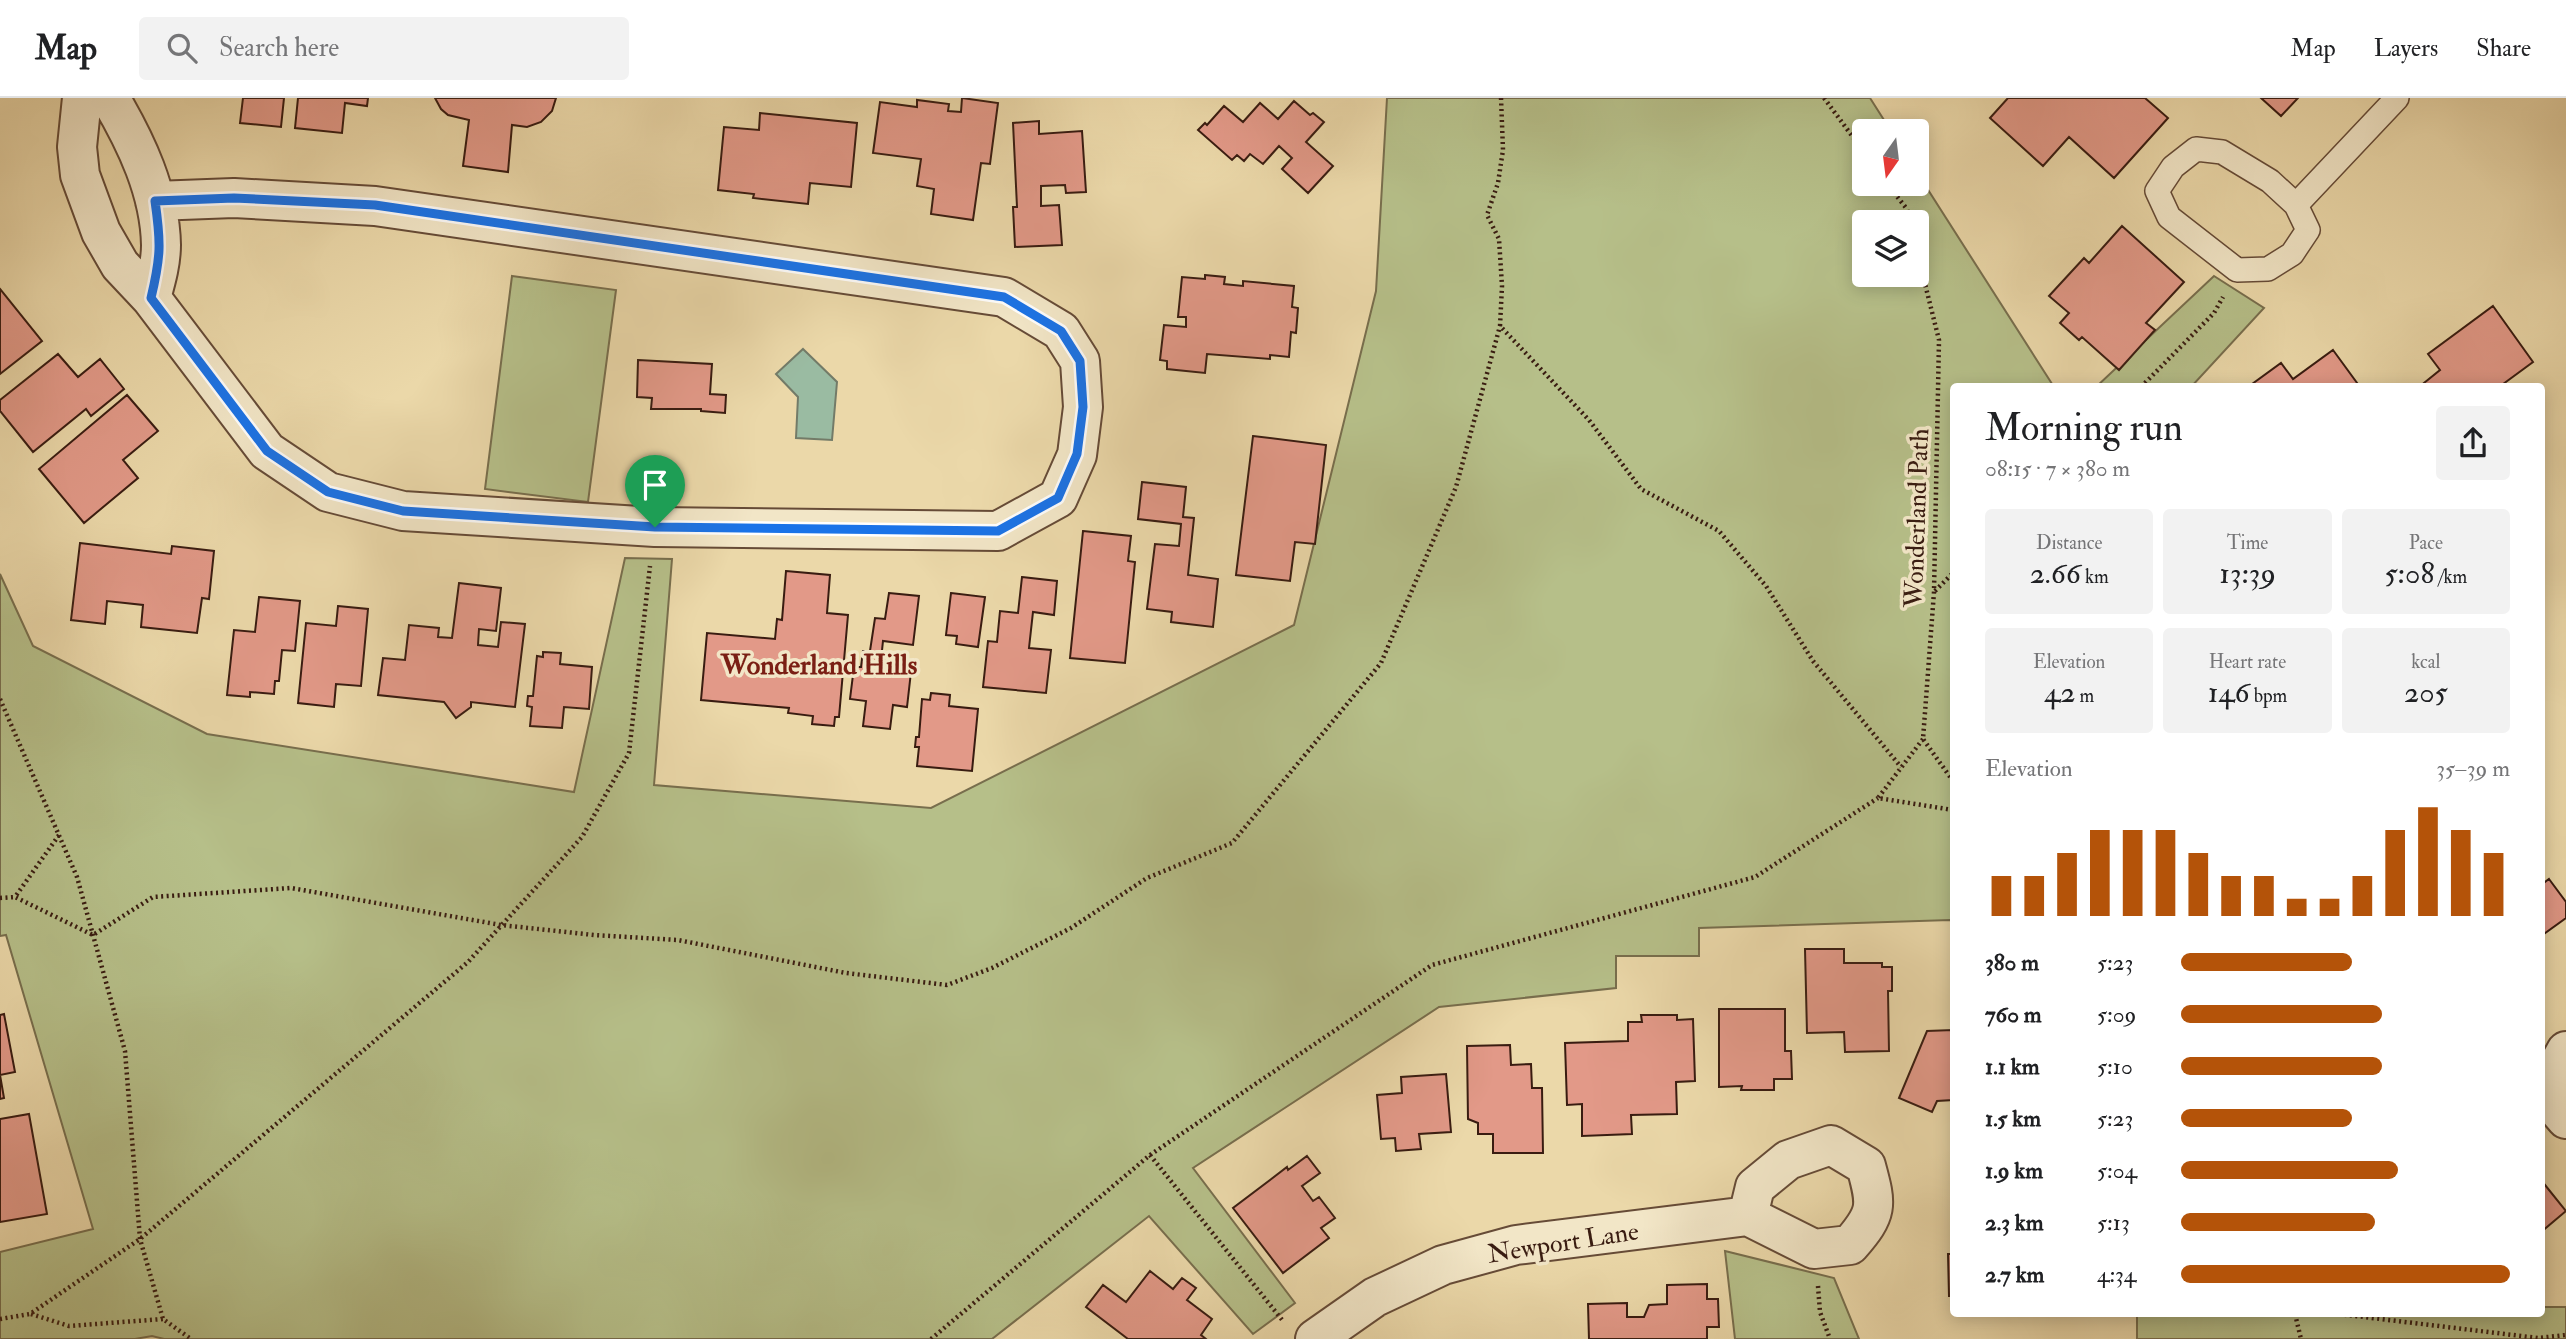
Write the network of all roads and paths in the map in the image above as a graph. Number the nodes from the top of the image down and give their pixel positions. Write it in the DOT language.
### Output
graph roads {
  1 [pos="82,98"];
  2 [pos="110,98"];
  3 [pos="1501,98"];
  4 [pos="1824,98"];
  5 [pos="2397,98"];
  6 [pos="1852,136"];
  7 [pos="155,201"];
  8 [pos="2296,205"];
  9 [pos="2237,270"];
  10 [pos="1926,287"];
  11 [pos="151,298"];
  12 [pos="1500,326"];
  13 [pos="2145,383"];
  14 [pos="655,527"];
  15 [pos="1950,576"];
  16 [pos="1934,592"];
  17 [pos="0,699"];
  18 [pos="1923,739"];
  19 [pos="1901,767"];
  20 [pos="1950,778"];
  21 [pos="1878,798"];
  22 [pos="1950,810"];
  23 [pos="59,835"];
  24 [pos="15,897"];
  25 [pos="0,898"];
  26 [pos="501,925"];
  27 [pos="93,935"];
  28 [pos="2566,1051"];
  29 [pos="2566,1119"];
  30 [pos="1150,1155"];
  31 [pos="1748,1216"];
  32 [pos="140,1239"];
  33 [pos="1814,1249"];
  34 [pos="30,1314"];
  35 [pos="2296,1317"];
  36 [pos="2364,1317"];
  37 [pos="0,1319"];
  38 [pos="163,1319"];
  39 [pos="1302,1334"];
  40 [pos="2566,1335"];
  41 [pos="191,1339"];
  42 [pos="931,1339"];
  43 [pos="1830,1339"];
  44 [pos="2301,1339"];
  1 -- 11 [label="street"];
  2 -- 7 [label="street"];
  3 -- 12 [label="path"];
  4 -- 6 [label="path"];
  5 -- 8 [label="lane"];
  7 -- 11 [label="street"];
  7 -- 14 [label="street"];
  8 -- 9 [label="lane"];
  8 -- 9 [label="lane"];
  9 -- 13 [label="path"];
  10 -- 16 [label="path, Wonderland Path"];
  11 -- 14 [label="street"];
  12 -- 19 [label="path"];
  12 -- 26 [label="path"];
  14 -- 26 [label="path"];
  15 -- 16 [label="path"];
  16 -- 18 [label="path, Wonderland Path"];
  17 -- 23 [label="path"];
  18 -- 19 [label="path"];
  18 -- 20 [label="path"];
  19 -- 21 [label="path"];
  21 -- 22 [label="path"];
  21 -- 30 [label="path"];
  23 -- 24 [label="path"];
  23 -- 27 [label="path"];
  24 -- 25 [label="path"];
  24 -- 27 [label="path"];
  26 -- 27 [label="path"];
  26 -- 32 [label="path"];
  27 -- 32 [label="path"];
  28 -- 29 [label="street"];
  30 -- 39 [label="path"];
  30 -- 42 [label="path"];
  31 -- 33 [label="street"];
  31 -- 33 [label="street"];
  31 -- 39 [label="street, Newport Lane"];
  32 -- 34 [label="path"];
  32 -- 38 [label="path"];
  33 -- 43 [label="path"];
  34 -- 37 [label="path"];
  34 -- 38 [label="path"];
  35 -- 44 [label="path"];
  36 -- 40 [label="path"];
  38 -- 41 [label="path"];
}
